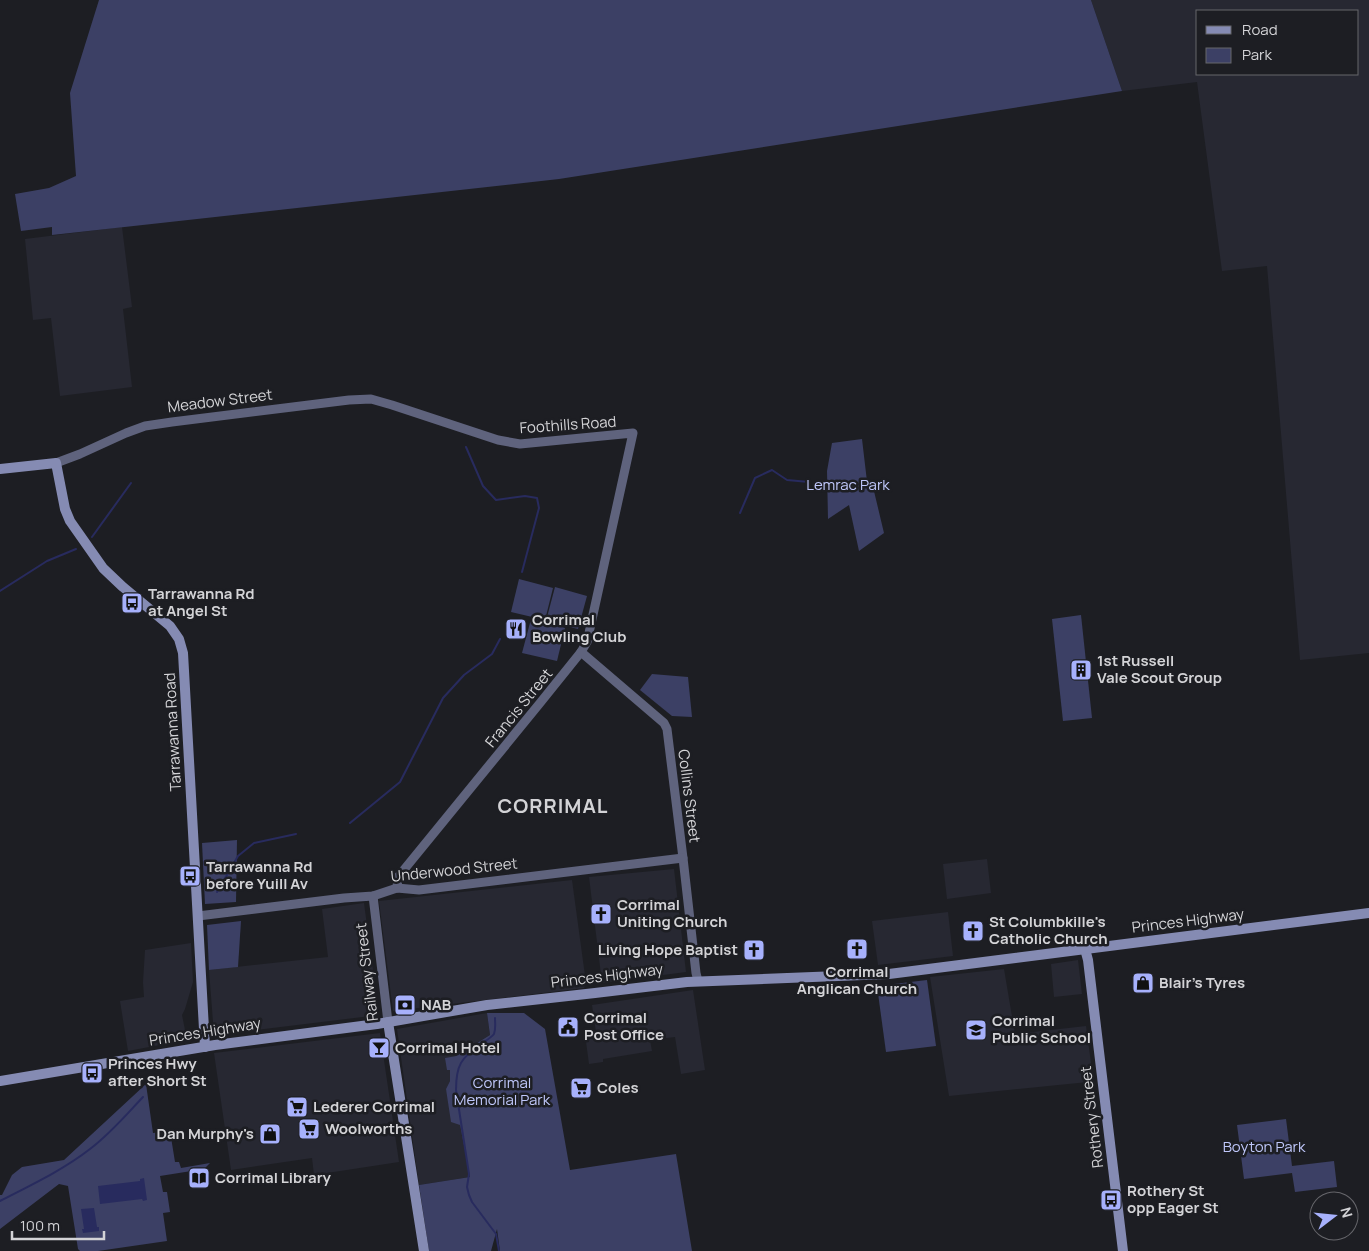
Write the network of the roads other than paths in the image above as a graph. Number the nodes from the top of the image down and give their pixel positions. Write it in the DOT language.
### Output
graph roads {
  1 [pos="448,423"];
  2 [pos="633,433"];
  3 [pos="56,463"];
  4 [pos="0,469"];
  5 [pos="581,652"];
  6 [pos="683,858"];
  7 [pos="397,888"];
  8 [pos="373,896"];
  9 [pos="1369,913"];
  10 [pos="198,916"];
  11 [pos="1085,949"];
  12 [pos="698,981"];
  13 [pos="388,1022"];
  14 [pos="205,1047"];
  15 [pos="0,1081"];
  16 [pos="424,1251"];
  17 [pos="1123,1251"];
  1 -- 2 [label="street, Foothills Road"];
  1 -- 3 [label="street, Meadow Street"];
  2 -- 5 [label="street, Francis Street"];
  3 -- 4 [label="main road, Meadow Street"];
  3 -- 10 [label="main road, Tarrawanna Road"];
  5 -- 6 [label="street, Collins Street"];
  5 -- 7 [label="street, Francis Street"];
  6 -- 7 [label="street, Underwood Street"];
  6 -- 12 [label="street, Collins Street"];
  7 -- 8 [label="street, Underwood Street"];
  8 -- 10 [label="street, Underwood Street"];
  8 -- 13 [label="street, Railway Street"];
  9 -- 11 [label="main road, Princes Highway"];
  10 -- 14 [label="main road, Tarrawanna Road"];
  11 -- 12 [label="main road, Princes Highway"];
  11 -- 17 [label="main road, Rothery Street"];
  12 -- 13 [label="main road, Princes Highway"];
  13 -- 14 [label="main road, Princes Highway"];
  13 -- 16 [label="main road, Railway Street"];
  14 -- 15 [label="main road, Princes Highway"];
}
